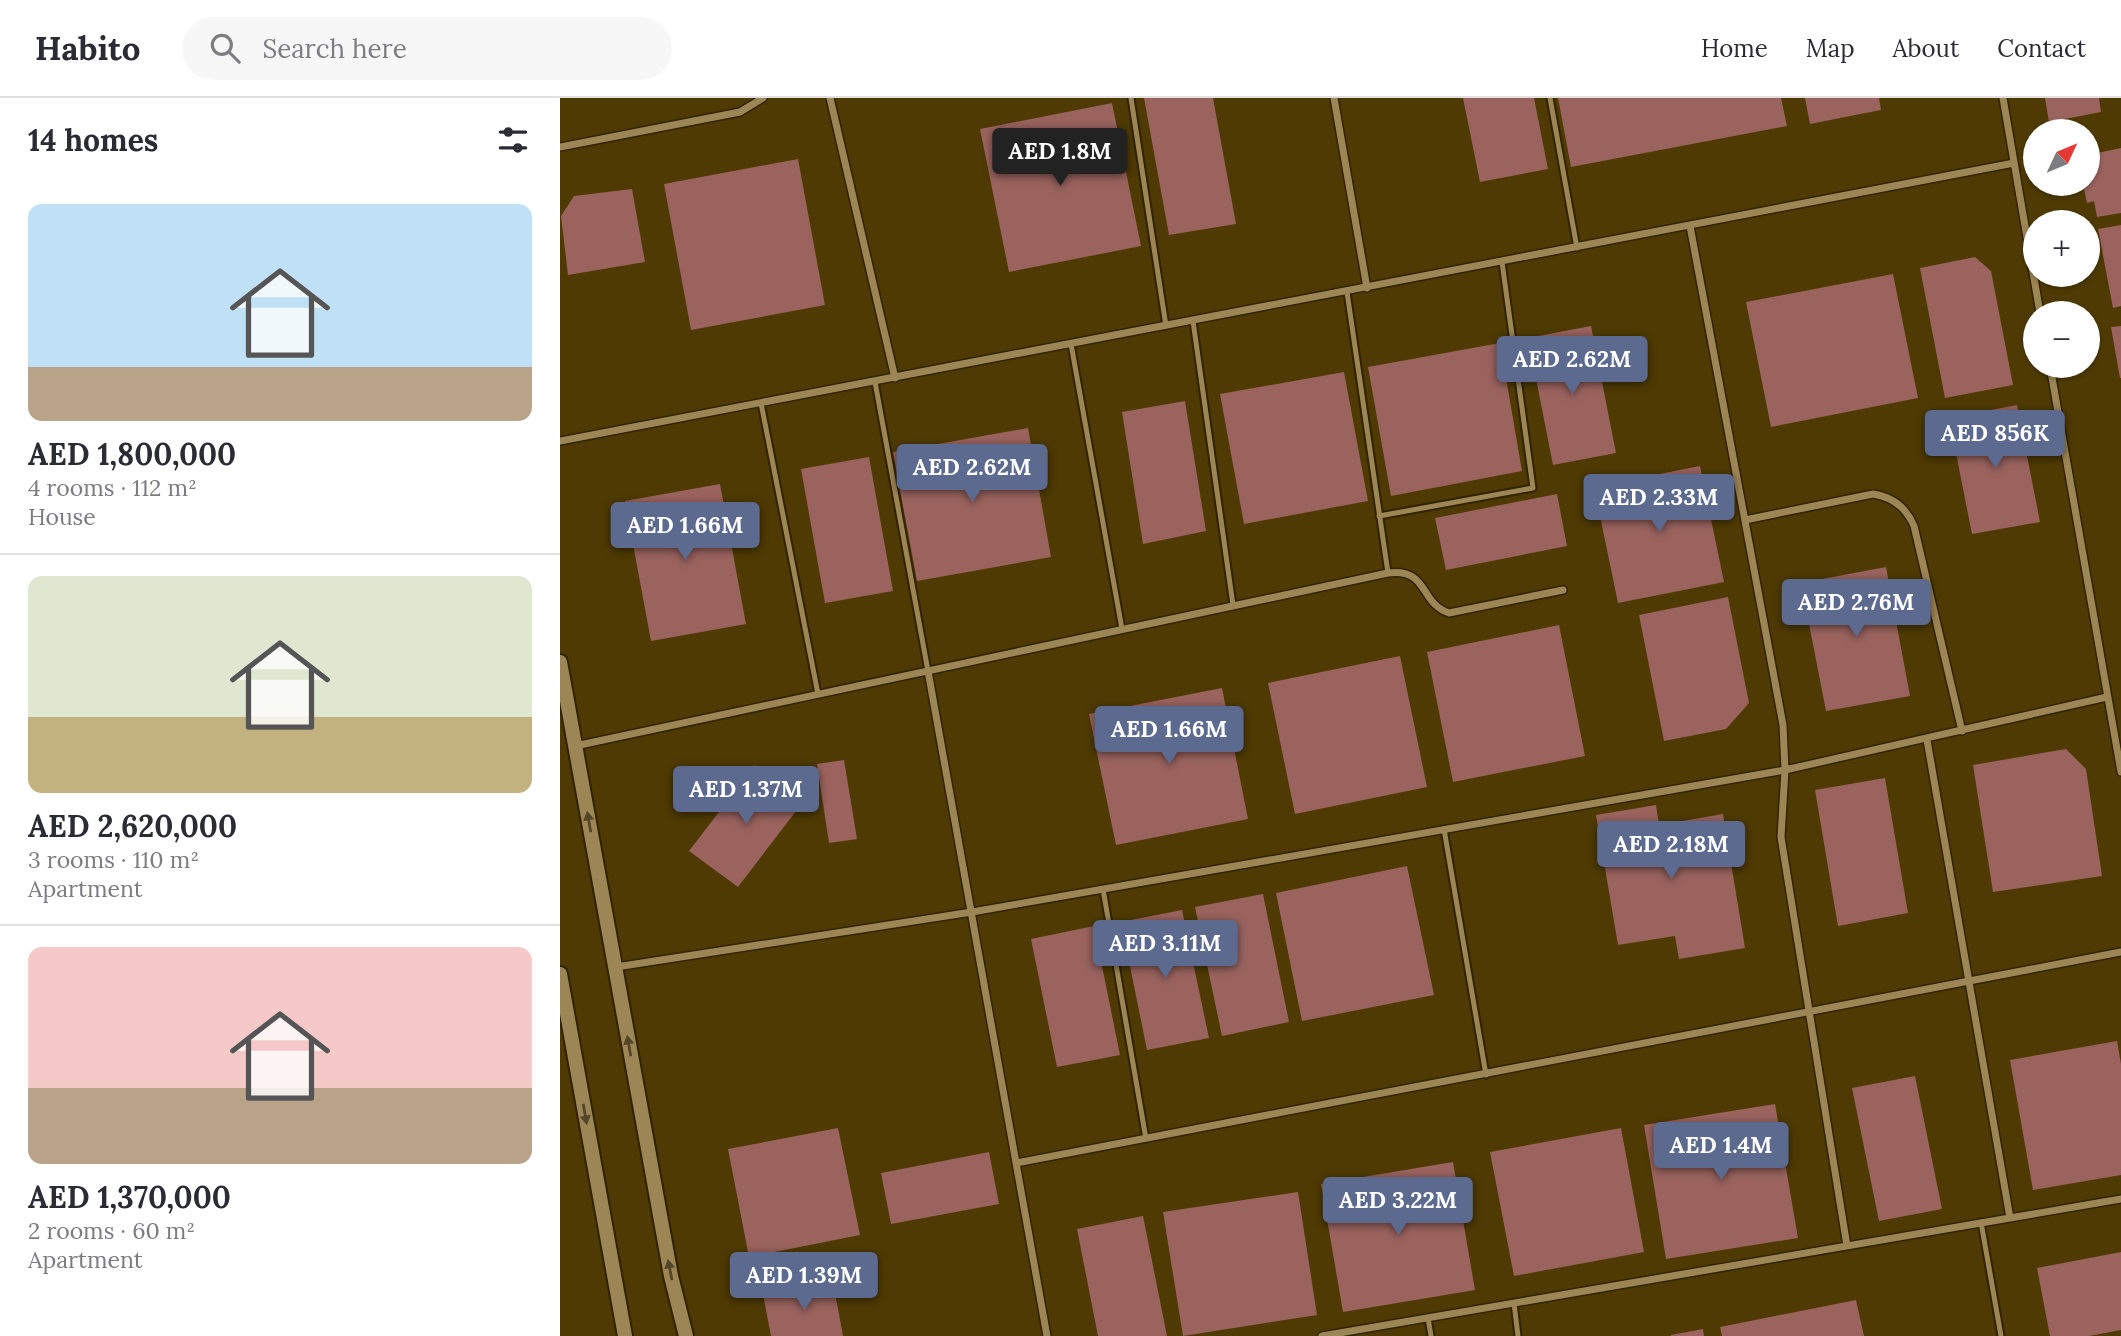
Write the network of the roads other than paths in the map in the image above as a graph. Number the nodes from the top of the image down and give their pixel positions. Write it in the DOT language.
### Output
graph roads {
  1 [pos="763,98"];
  2 [pos="830,98"];
  3 [pos="1131,98"];
  4 [pos="1334,98"];
  5 [pos="1550,98"];
  6 [pos="2003,98"];
  7 [pos="560,146"];
  8 [pos="2014,163"];
  9 [pos="1690,226"];
  10 [pos="1577,248"];
  11 [pos="1502,262"];
  12 [pos="1367,288"];
  13 [pos="1348,292"];
  14 [pos="2038,301"];
  15 [pos="1193,321"];
  16 [pos="1166,326"];
  17 [pos="1071,344"];
  18 [pos="895,377"];
  19 [pos="2052,378"];
  20 [pos="875,382"];
  21 [pos="761,403"];
  22 [pos="560,441"];
  23 [pos="1380,516"];
  24 [pos="1745,520"];
  25 [pos="1388,573"];
  26 [pos="1563,590"];
  27 [pos="1233,605"];
  28 [pos="1122,629"];
  29 [pos="560,662"];
  30 [pos="928,671"];
  31 [pos="818,694"];
  32 [pos="2107,697"];
  33 [pos="1962,731"];
  34 [pos="1927,740"];
  35 [pos="575,746"];
  36 [pos="1785,769"];
  37 [pos="2121,772"];
  38 [pos="1444,830"];
  39 [pos="1103,890"];
  40 [pos="972,912"];
  41 [pos="2121,952"];
  42 [pos="615,967"];
  43 [pos="560,974"];
  44 [pos="1969,982"];
  45 [pos="1808,1013"];
  46 [pos="1486,1075"];
  47 [pos="1146,1139"];
  48 [pos="1016,1163"];
  49 [pos="2121,1199"];
  50 [pos="2010,1218"];
  51 [pos="1982,1223"];
  52 [pos="1847,1246"];
  53 [pos="1514,1303"];
  54 [pos="1428,1318"];
  55 [pos="625,1336"];
  56 [pos="686,1336"];
  57 [pos="1047,1336"];
  58 [pos="1322,1336"];
  59 [pos="1431,1336"];
  60 [pos="1518,1336"];
  61 [pos="2001,1336"];
  1 -- 7 [label="street"];
  2 -- 18 [label="street"];
  3 -- 16 [label="lane"];
  4 -- 12 [label="street"];
  5 -- 10 [label="lane"];
  6 -- 8 [label="street"];
  8 -- 9 [label="street"];
  8 -- 14 [label="street"];
  9 -- 10 [label="street"];
  9 -- 24 [label="street"];
  10 -- 11 [label="street"];
  11 -- 12 [label="street"];
  11 -- 23 [label="lane"];
  12 -- 13 [label="street"];
  13 -- 15 [label="street"];
  13 -- 23 [label="lane"];
  15 -- 16 [label="street"];
  15 -- 27 [label="lane"];
  16 -- 17 [label="street"];
  17 -- 18 [label="street"];
  17 -- 28 [label="lane"];
  18 -- 20 [label="street"];
  19 -- 32 [label="street"];
  20 -- 21 [label="street"];
  20 -- 30 [label="lane"];
  21 -- 22 [label="street"];
  21 -- 31 [label="lane"];
  23 -- 25 [label="lane"];
  24 -- 33 [label="street"];
  24 -- 36 [label="street"];
  25 -- 26 [label="street"];
  25 -- 27 [label="street"];
  27 -- 28 [label="street"];
  28 -- 30 [label="street"];
  29 -- 35 [label="main road"];
  30 -- 31 [label="street"];
  30 -- 40 [label="street"];
  31 -- 35 [label="street"];
  32 -- 33 [label="street"];
  32 -- 37 [label="street"];
  33 -- 34 [label="street"];
  34 -- 36 [label="street"];
  34 -- 44 [label="street"];
  42 -- 35 [label="main road, one-way"];
  36 -- 38 [label="street"];
  36 -- 45 [label="street"];
  38 -- 39 [label="street"];
  38 -- 46 [label="lane"];
  39 -- 40 [label="street"];
  39 -- 47 [label="lane"];
  40 -- 42 [label="street"];
  40 -- 48 [label="street"];
  41 -- 44 [label="street"];
  56 -- 42 [label="main road, one-way"];
  43 -- 55 [label="main road, one-way"];
  44 -- 45 [label="street"];
  44 -- 50 [label="street"];
  45 -- 46 [label="street"];
  45 -- 52 [label="street"];
  46 -- 47 [label="street"];
  47 -- 48 [label="street"];
  48 -- 57 [label="street"];
  49 -- 50 [label="street"];
  50 -- 51 [label="street"];
  51 -- 52 [label="street"];
  51 -- 61 [label="lane"];
  52 -- 53 [label="street"];
  53 -- 54 [label="street"];
  53 -- 60 [label="lane"];
  54 -- 58 [label="street"];
  54 -- 59 [label="lane"];
}
